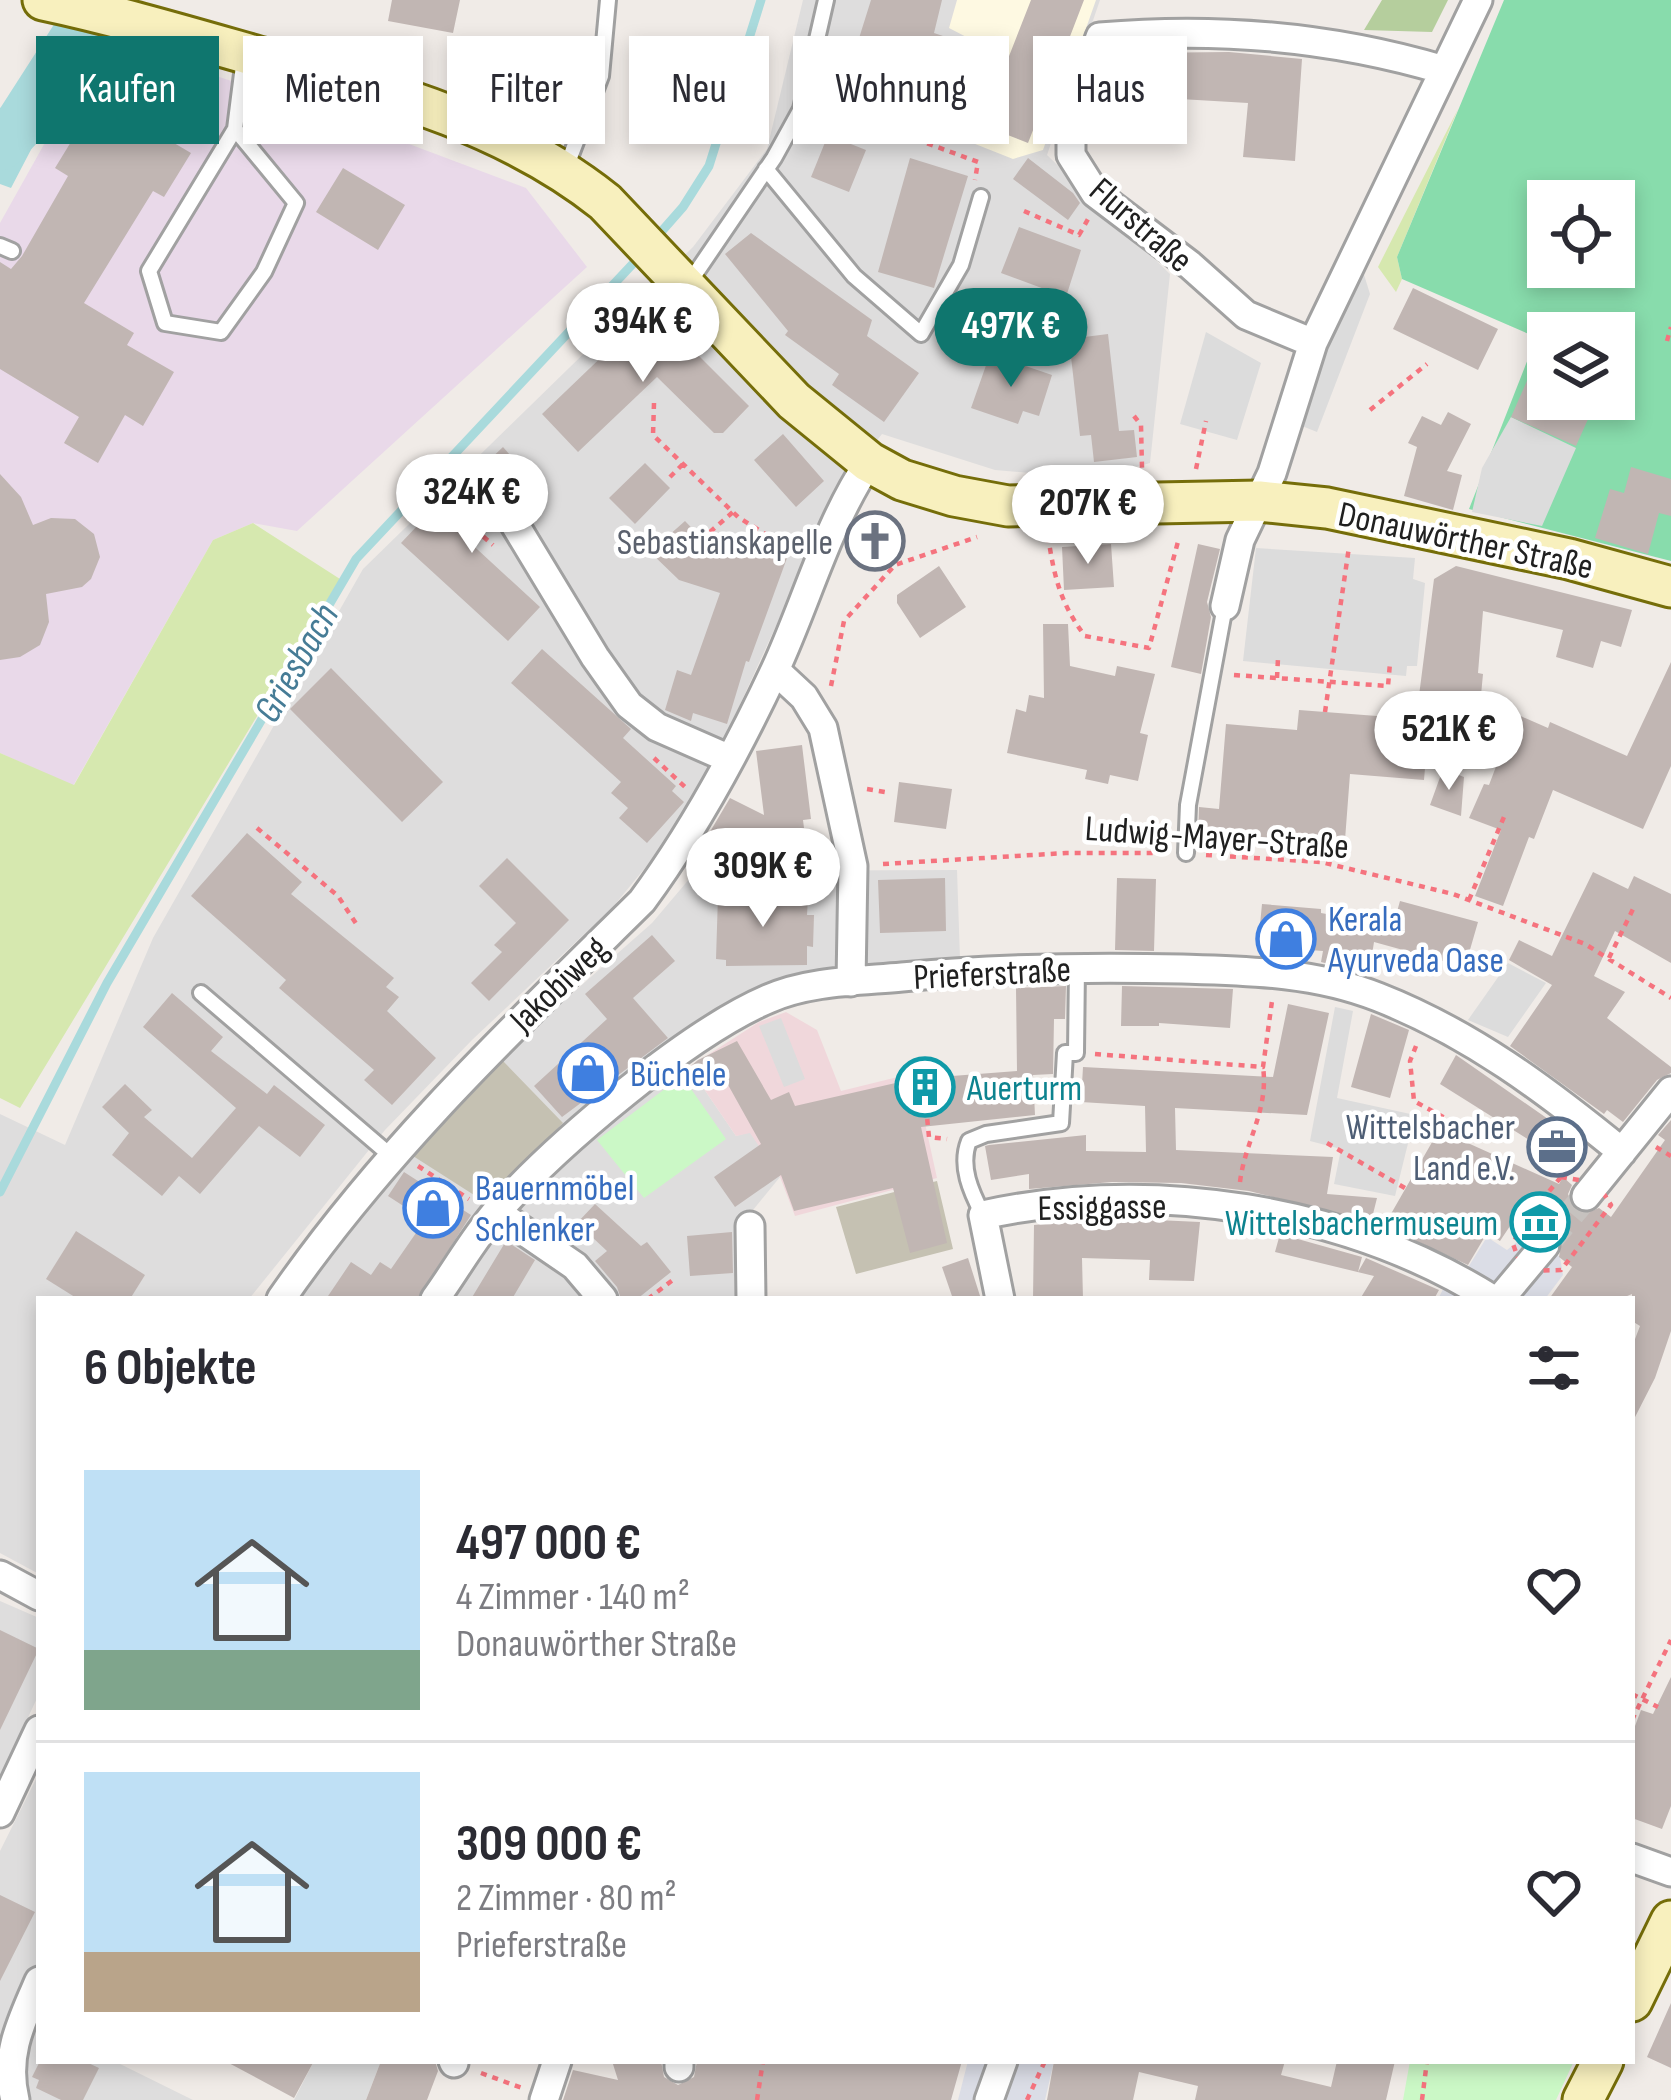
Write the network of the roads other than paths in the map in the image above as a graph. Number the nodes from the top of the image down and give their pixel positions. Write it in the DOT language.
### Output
graph roads {
  1 [pos="608,0"];
  2 [pos="826,0"];
  3 [pos="1478,0"];
  4 [pos="52,2"];
  5 [pos="243,53"];
  6 [pos="243,61"];
  7 [pos="1444,70"];
  8 [pos="423,103"];
  9 [pos="235,129"];
  10 [pos="766,170"];
  11 [pos="565,172"];
  12 [pos="981,197"];
  13 [pos="677,280"];
  14 [pos="1313,343"];
  15 [pos="868,461"];
  16 [pos="500,500"];
  17 [pos="1259,501"];
  18 [pos="1671,587"];
  19 [pos="1225,606"];
  20 [pos="775,670"];
  21 [pos="730,759"];
  22 [pos="1186,854"];
  23 [pos="1077,966"];
  24 [pos="851,982"];
  25 [pos="201,993"];
  26 [pos="1671,1091"];
  27 [pos="396,1150"];
  28 [pos="1622,1152"];
  29 [pos="1591,1190"];
  30 [pos="496,1212"];
  31 [pos="983,1215"];
  32 [pos="750,1226"];
  33 [pos="1545,1245"];
  34 [pos="283,1296"];
  35 [pos="437,1296"];
  36 [pos="600,1296"];
  37 [pos="751,1296"];
  38 [pos="999,1296"];
  39 [pos="1491,1296"];
  40 [pos="1499,1296"];
  41 [pos="0,1575"];
  42 [pos="36,1594"];
  43 [pos="36,1736"];
  44 [pos="0,1814"];
  45 [pos="1635,1859"];
  46 [pos="1671,1872"];
  47 [pos="1671,1921"];
  48 [pos="36,1988"];
  49 [pos="1635,1995"];
  50 [pos="556,2064"];
  51 [pos="1002,2064"];
  52 [pos="1601,2064"];
  53 [pos="544,2098"];
  54 [pos="15,2100"];
  55 [pos="989,2100"];
  56 [pos="1583,2100"];
  1 -- 11 [label="lane"];
  2 -- 10 [label="lane"];
  3 -- 7 [label="street"];
  4 -- 5 [label="main road, Donauwörther Straße"];
  6 -- 9 [label="lane"];
  7 -- 14 [label="street"];
  7 -- 14 [label="street, Flurstraße"];
  8 -- 11 [label="main road, Donauwörther Straße"];
  9 -- 9 [label="lane"];
  10 -- 12 [label="lane"];
  10 -- 13 [label="lane"];
  11 -- 13 [label="main road, Donauwörther Straße"];
  13 -- 15 [label="main road, Donauwörther Straße"];
  14 -- 17 [label="street"];
  15 -- 17 [label="main road, Donauwörther Straße"];
  15 -- 20 [label="street, Jakobiweg"];
  16 -- 21 [label="street"];
  17 -- 18 [label="main road, Donauwörther Straße"];
  17 -- 19 [label="street"];
  19 -- 22 [label="lane"];
  20 -- 21 [label="street, Jakobiweg"];
  20 -- 24 [label="street"];
  21 -- 27 [label="street, Jakobiweg"];
  23 -- 24 [label="street, Prieferstraße"];
  23 -- 28 [label="street, Prieferstraße"];
  23 -- 31 [label="lane"];
  24 -- 30 [label="street, Prieferstraße"];
  25 -- 27 [label="lane"];
  26 -- 28 [label="street"];
  27 -- 34 [label="street, Jakobiweg"];
  28 -- 29 [label="street"];
  30 -- 35 [label="street, Prieferstraße"];
  30 -- 36 [label="street"];
  31 -- 38 [label="street"];
  31 -- 39 [label="street, Essiggasse"];
  32 -- 37 [label="street"];
  33 -- 40 [label="street"];
  41 -- 42 [label="street"];
  43 -- 44 [label="street"];
  45 -- 46 [label="street"];
  47 -- 49 [label="main road"];
  48 -- 54 [label="street"];
  50 -- 53 [label="street"];
  51 -- 55 [label="street"];
  52 -- 56 [label="main road"];
}
